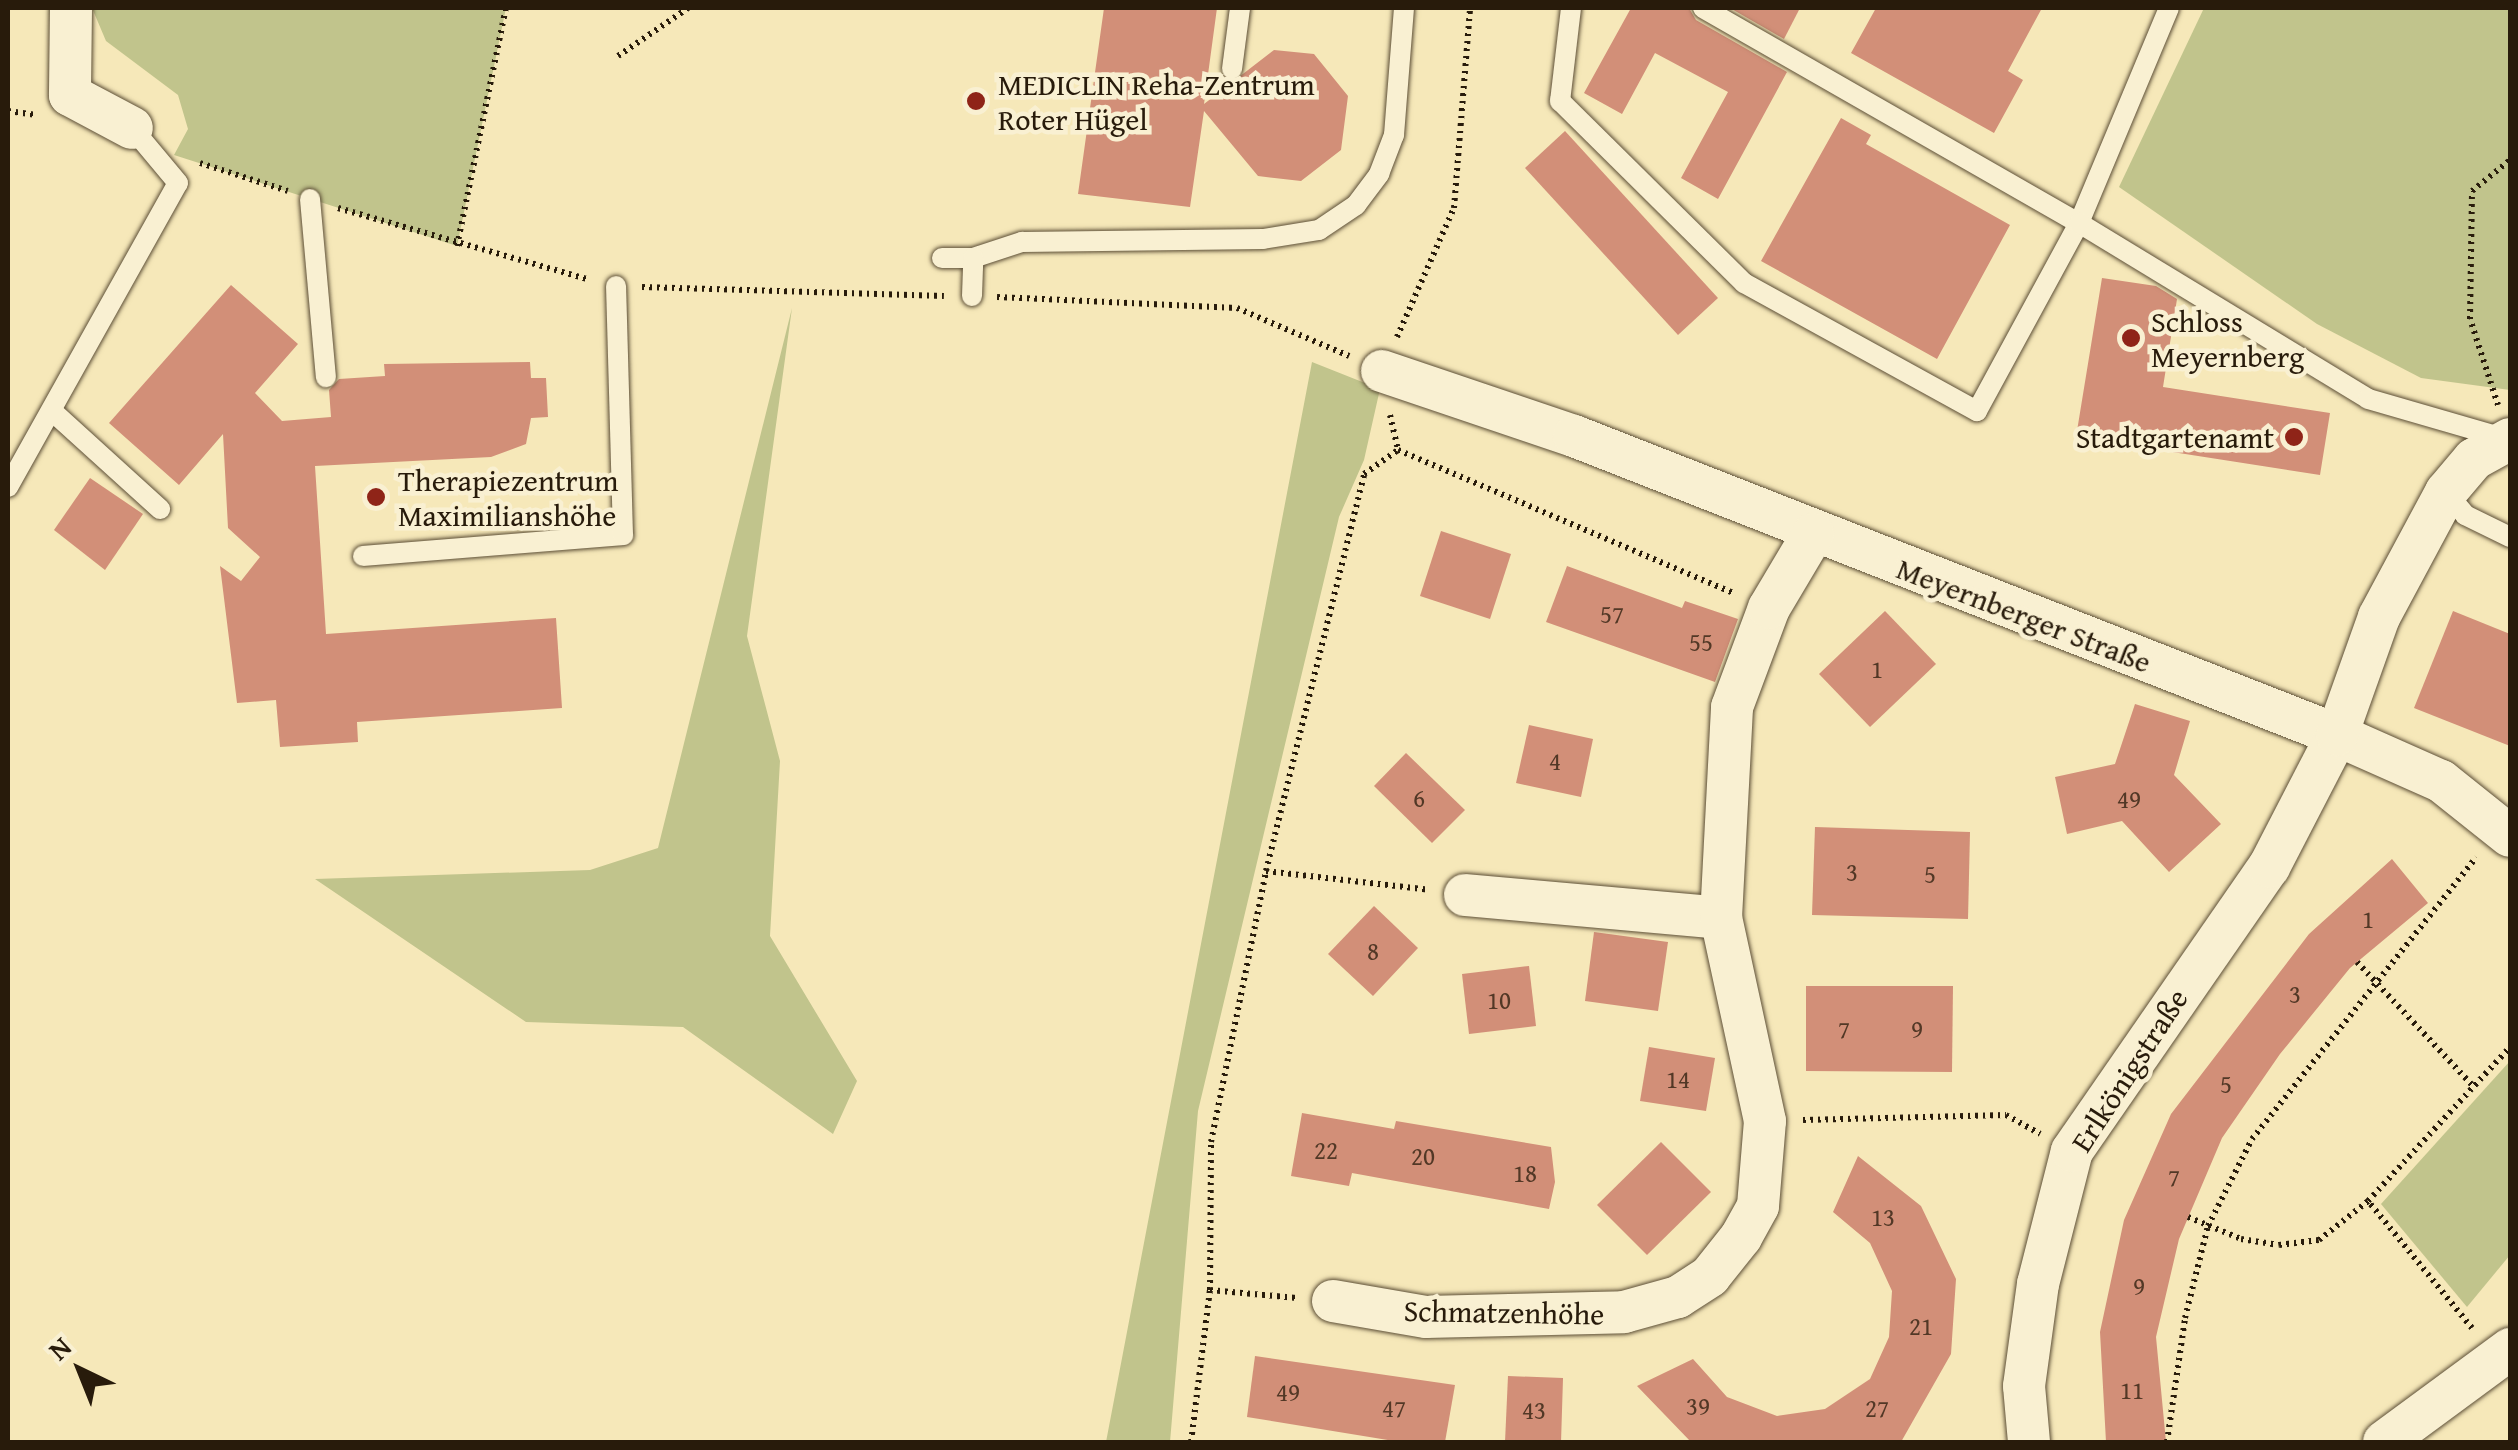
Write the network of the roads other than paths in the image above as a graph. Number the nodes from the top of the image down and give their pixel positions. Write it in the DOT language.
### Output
graph roads {
  1 [pos="71,8"];
  2 [pos="1240,8"];
  3 [pos="1404,8"];
  4 [pos="1571,8"];
  5 [pos="1704,8"];
  6 [pos="2147,8"];
  7 [pos="2169,8"];
  8 [pos="2160,28"];
  9 [pos="1232,69"];
  10 [pos="132,128"];
  11 [pos="310,198"];
  12 [pos="2079,223"];
  13 [pos="942,258"];
  14 [pos="974,258"];
  15 [pos="616,286"];
  16 [pos="972,296"];
  17 [pos="1382,371"];
  18 [pos="326,377"];
  19 [pos="52,411"];
  20 [pos="2510,439"];
  21 [pos="8,487"];
  22 [pos="2446,492"];
  23 [pos="160,509"];
  24 [pos="1813,534"];
  25 [pos="2510,537"];
  26 [pos="363,556"];
  27 [pos="2337,734"];
  28 [pos="2505,832"];
  29 [pos="1466,894"];
  30 [pos="1721,918"];
  31 [pos="1333,1301"];
  32 [pos="2505,1355"];
  33 [pos="2029,1442"];
  34 [pos="2384,1442"];
  1 -- 10 [label="street"];
  2 -- 9 [label="lane"];
  3 -- 14 [label="lane"];
  4 -- 12 [label="lane"];
  5 -- 12 [label="lane"];
  6 -- 8 [label="lane"];
  7 -- 8 [label="lane"];
  8 -- 12 [label="lane"];
  10 -- 19 [label="lane"];
  11 -- 18 [label="lane"];
  12 -- 20 [label="lane"];
  13 -- 14 [label="lane"];
  14 -- 16 [label="lane"];
  15 -- 26 [label="lane"];
  17 -- 24 [label="street, Meyernberger Straße"];
  19 -- 21 [label="lane"];
  19 -- 23 [label="lane"];
  20 -- 22 [label="street"];
  22 -- 25 [label="lane"];
  22 -- 27 [label="street"];
  24 -- 27 [label="street, Meyernberger Straße"];
  24 -- 30 [label="street, Schmatzenhöhe"];
  27 -- 28 [label="street, Meyernberger Straße"];
  27 -- 33 [label="street, Erlkönigstraße"];
  29 -- 30 [label="street"];
  30 -- 31 [label="street, Schmatzenhöhe"];
  32 -- 34 [label="street"];
}
